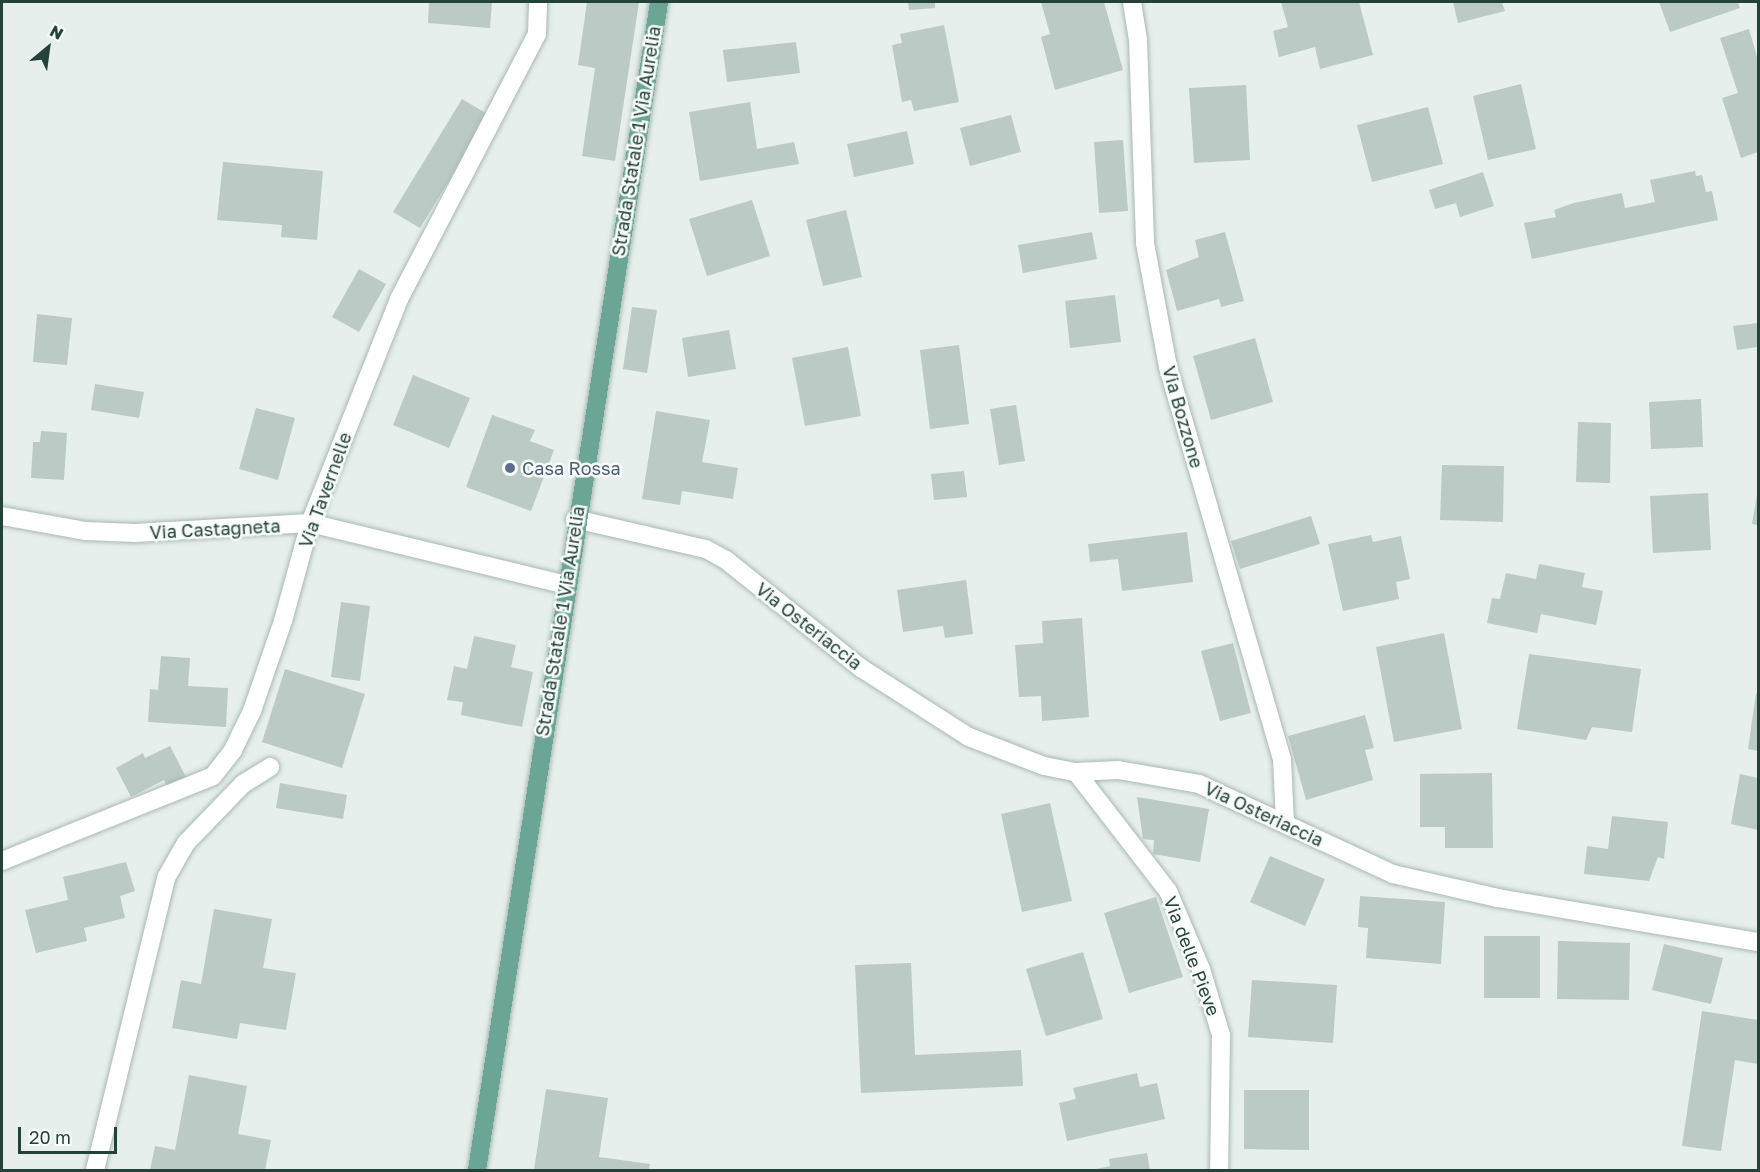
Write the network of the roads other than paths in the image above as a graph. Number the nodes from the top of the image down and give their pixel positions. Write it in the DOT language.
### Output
graph roads {
  1 [pos="538,2"];
  2 [pos="659,2"];
  3 [pos="1132,2"];
  4 [pos="2,516"];
  5 [pos="576,519"];
  6 [pos="310,523"];
  7 [pos="566,585"];
  8 [pos="270,767"];
  9 [pos="1076,772"];
  10 [pos="1285,823"];
  11 [pos="2,861"];
  12 [pos="1758,942"];
  13 [pos="94,1170"];
  14 [pos="477,1170"];
  15 [pos="1219,1170"];
  1 -- 6 [label="street, Via Tavernelle"];
  2 -- 5 [label="main road, Strada Statale 1 Via Aurelia"];
  3 -- 10 [label="street, Via Bozzone"];
  4 -- 6 [label="street, Via Castagneta"];
  5 -- 7 [label="main road, Strada Statale 1 Via Aurelia"];
  5 -- 9 [label="street, Via Osteriaccia"];
  6 -- 7 [label="street, Via Castagneta"];
  6 -- 11 [label="street, Via Tavernelle"];
  7 -- 14 [label="main road, Strada Statale 1 Via Aurelia"];
  8 -- 13 [label="street"];
  9 -- 10 [label="street, Via Osteriaccia"];
  9 -- 15 [label="street, Via delle Pieve"];
  10 -- 12 [label="street, Via Osteriaccia"];
}
